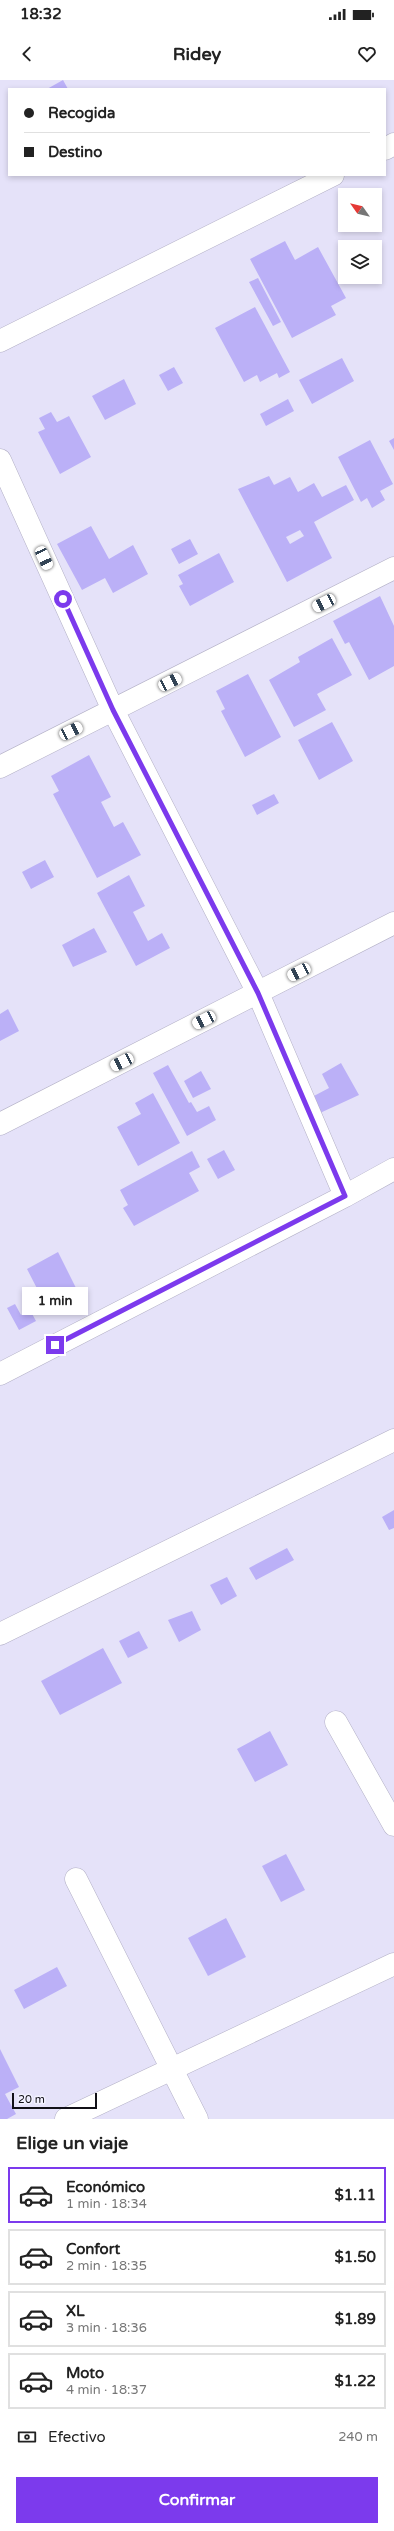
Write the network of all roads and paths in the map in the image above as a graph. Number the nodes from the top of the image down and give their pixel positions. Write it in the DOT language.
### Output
graph roads {
  1 [pos="331,176"];
  2 [pos="0,341"];
  3 [pos="0,460"];
  4 [pos="394,568"];
  5 [pos="113,710"];
  6 [pos="0,767"];
  7 [pos="394,922"];
  8 [pos="258,993"];
  9 [pos="0,1124"];
  10 [pos="394,1169"];
  11 [pos="345,1196"];
  12 [pos="0,1374"];
  13 [pos="394,1440"];
  14 [pos="0,1634"];
  15 [pos="336,1722"];
  16 [pos="394,1825"];
  17 [pos="76,1879"];
  18 [pos="394,1964"];
  19 [pos="171,2068"];
  20 [pos="66,2119"];
  21 [pos="197,2119"];
  1 -- 2 [label="street"];
  3 -- 5 [label="street"];
  4 -- 5 [label="street"];
  5 -- 6 [label="street"];
  5 -- 8 [label="street"];
  7 -- 8 [label="street"];
  8 -- 9 [label="street"];
  8 -- 11 [label="street"];
  10 -- 11 [label="street"];
  11 -- 12 [label="street"];
  13 -- 14 [label="street"];
  15 -- 16 [label="street"];
  17 -- 19 [label="street"];
  18 -- 19 [label="street"];
  19 -- 20 [label="street"];
  19 -- 21 [label="street"];
}
